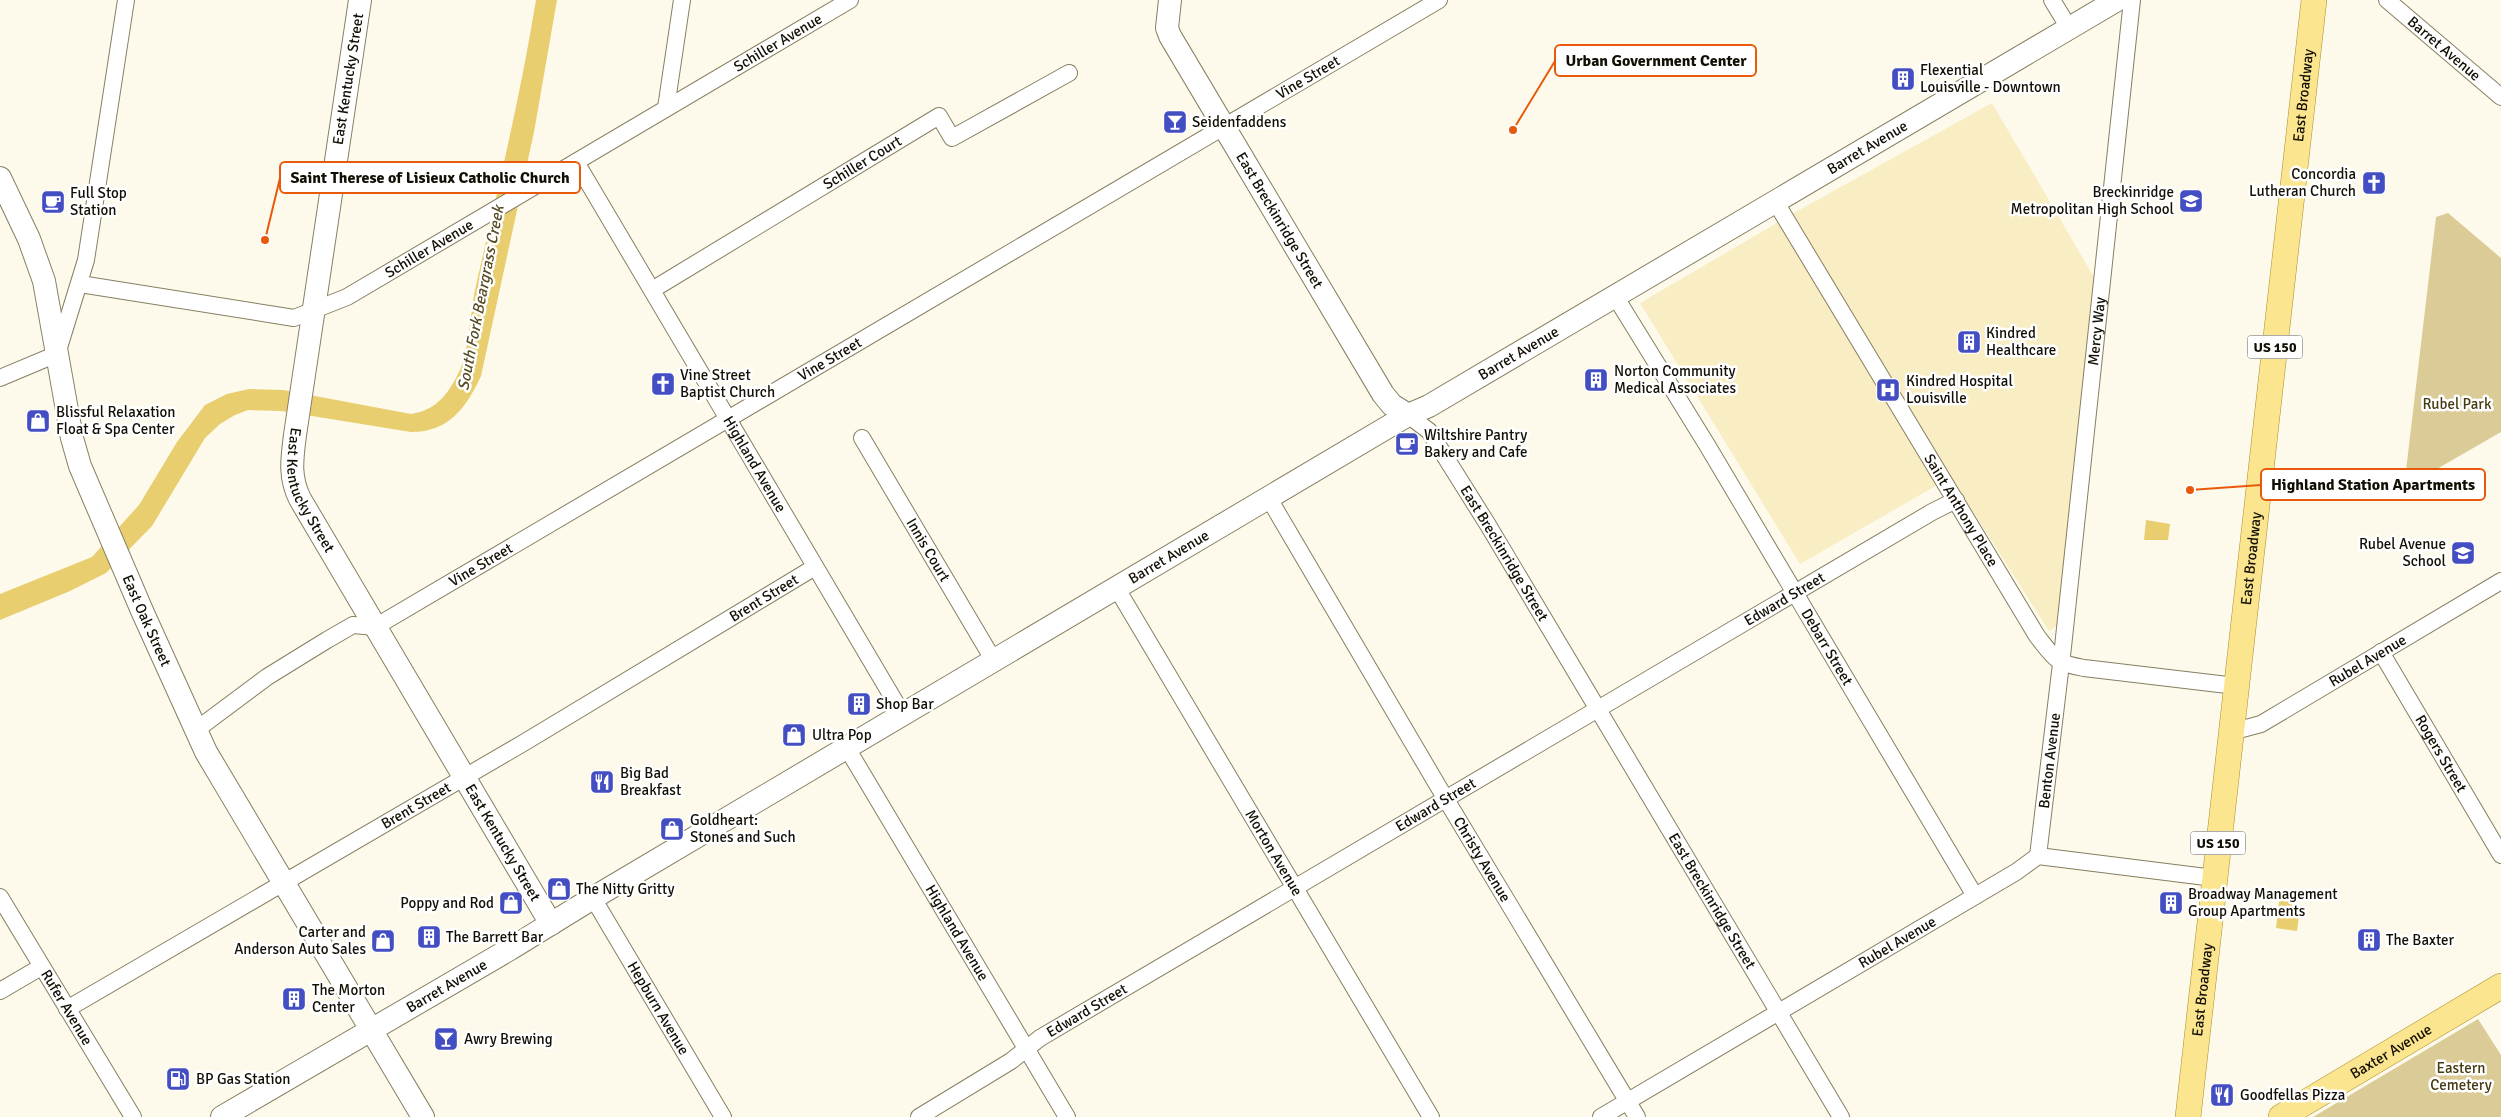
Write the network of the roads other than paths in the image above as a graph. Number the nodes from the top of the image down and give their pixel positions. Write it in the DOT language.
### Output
graph roads {
  1 [pos="126,0"];
  2 [pos="360,0"];
  3 [pos="682,0"];
  4 [pos="850,0"];
  5 [pos="1170,0"];
  6 [pos="1439,0"];
  7 [pos="2052,0"];
  8 [pos="2117,0"];
  9 [pos="2132,0"];
  10 [pos="2314,0"];
  11 [pos="2387,0"];
  12 [pos="2069,28"];
  13 [pos="1069,74"];
  14 [pos="2501,98"];
  15 [pos="666,108"];
  16 [pos="1224,127"];
  17 [pos="576,162"];
  18 [pos="0,178"];
  19 [pos="1775,201"];
  20 [pos="80,284"];
  21 [pos="652,290"];
  22 [pos="1615,296"];
  23 [pos="314,310"];
  24 [pos="57,354"];
  25 [pos="0,378"];
  26 [pos="1408,414"];
  27 [pos="728,418"];
  28 [pos="862,438"];
  29 [pos="1270,496"];
  30 [pos="1956,500"];
  31 [pos="815,567"];
  32 [pos="2501,581"];
  33 [pos="1116,587"];
  34 [pos="1794,593"];
  35 [pos="375,627"];
  36 [pos="2381,652"];
  37 [pos="994,661"];
  38 [pos="2061,664"];
  39 [pos="2236,686"];
  40 [pos="1597,709"];
  41 [pos="903,715"];
  42 [pos="196,730"];
  43 [pos="2231,732"];
  44 [pos="847,748"];
  45 [pos="464,776"];
  46 [pos="1447,798"];
  47 [pos="2501,855"];
  48 [pos="2038,856"];
  49 [pos="2214,878"];
  50 [pos="285,883"];
  51 [pos="1295,888"];
  52 [pos="1975,896"];
  53 [pos="0,897"];
  54 [pos="593,898"];
  55 [pos="551,924"];
  56 [pos="42,967"];
  57 [pos="2501,986"];
  58 [pos="0,991"];
  59 [pos="67,1009"];
  60 [pos="1778,1011"];
  61 [pos="373,1029"];
  62 [pos="1026,1049"];
  63 [pos="1628,1101"];
  64 [pos="133,1117"];
  65 [pos="222,1117"];
  66 [pos="424,1117"];
  67 [pos="724,1117"];
  68 [pos="919,1117"];
  69 [pos="1066,1117"];
  70 [pos="1431,1117"];
  71 [pos="1601,1117"];
  72 [pos="1637,1117"];
  73 [pos="1841,1117"];
  74 [pos="2188,1117"];
  75 [pos="2281,1117"];
  1 -- 20 [label="street"];
  2 -- 23 [label="street, East Kentucky Street"];
  3 -- 15 [label="street"];
  4 -- 15 [label="street, Schiller Avenue"];
  5 -- 16 [label="street, East Breckinridge Street"];
  6 -- 16 [label="street, Vine Street"];
  7 -- 12 [label="street"];
  8 -- 12 [label="street, Barret Avenue"];
  9 -- 38 [label="street, Mercy Way"];
  10 -- 39 [label="main road, East Broadway / US 150"];
  11 -- 14 [label="street, Barret Avenue"];
  12 -- 19 [label="street, Barret Avenue"];
  13 -- 21 [label="street, Schiller Court"];
  15 -- 17 [label="street, Schiller Avenue"];
  16 -- 26 [label="street, East Breckinridge Street"];
  16 -- 27 [label="street, Vine Street"];
  17 -- 21 [label="street, Highland Avenue"];
  17 -- 23 [label="street, Schiller Avenue"];
  18 -- 24 [label="street, East Oak Street"];
  19 -- 22 [label="street, Barret Avenue"];
  19 -- 30 [label="street, Saint Anthony Place"];
  20 -- 23 [label="street, Schiller Avenue"];
  20 -- 24 [label="street"];
  21 -- 27 [label="street, Highland Avenue"];
  22 -- 26 [label="street, Barret Avenue"];
  22 -- 34 [label="street, Debarr Street"];
  23 -- 35 [label="street, East Kentucky Street"];
  24 -- 25 [label="street"];
  24 -- 42 [label="street, East Oak Street"];
  26 -- 29 [label="street, Barret Avenue"];
  26 -- 40 [label="street, East Breckinridge Street"];
  27 -- 31 [label="street, Highland Avenue"];
  27 -- 35 [label="street, Vine Street"];
  28 -- 37 [label="street, Innis Court"];
  29 -- 33 [label="street, Barret Avenue"];
  29 -- 46 [label="street, Christy Avenue"];
  30 -- 34 [label="street, Edward Street"];
  30 -- 38 [label="street, Saint Anthony Place"];
  31 -- 41 [label="street, Highland Avenue"];
  31 -- 45 [label="street, Brent Street"];
  32 -- 36 [label="street, Rubel Avenue"];
  33 -- 37 [label="street, Barret Avenue"];
  33 -- 51 [label="street, Morton Avenue"];
  34 -- 40 [label="street, Edward Street"];
  34 -- 52 [label="street, Debarr Street"];
  35 -- 42 [label="street"];
  35 -- 45 [label="street, East Kentucky Street"];
  36 -- 43 [label="street, Rubel Avenue"];
  36 -- 47 [label="street, Rogers Street"];
  37 -- 41 [label="street, Barret Avenue"];
  38 -- 39 [label="street"];
  38 -- 48 [label="street, Benton Avenue"];
  39 -- 43 [label="main road, East Broadway / US 150"];
  40 -- 46 [label="street, Edward Street"];
  40 -- 60 [label="street, East Breckinridge Street"];
  41 -- 44 [label="street, Barret Avenue"];
  42 -- 50 [label="street, East Oak Street"];
  43 -- 49 [label="main road, East Broadway / US 150"];
  44 -- 54 [label="street, Barret Avenue"];
  44 -- 62 [label="street, Highland Avenue"];
  45 -- 50 [label="street, Brent Street"];
  45 -- 55 [label="street, East Kentucky Street"];
  46 -- 51 [label="street, Edward Street"];
  46 -- 63 [label="street, Christy Avenue"];
  48 -- 49 [label="street"];
  48 -- 52 [label="street, Rubel Avenue"];
  49 -- 74 [label="main road, East Broadway / US 150"];
  50 -- 59 [label="street, Brent Street"];
  50 -- 61 [label="street, East Oak Street"];
  51 -- 62 [label="street, Edward Street"];
  51 -- 70 [label="street, Morton Avenue"];
  52 -- 60 [label="street, Rubel Avenue"];
  53 -- 56 [label="street, Rufer Avenue"];
  54 -- 55 [label="street, Barret Avenue"];
  54 -- 67 [label="street, Hepburn Avenue"];
  55 -- 61 [label="street, Barret Avenue"];
  56 -- 58 [label="street"];
  56 -- 59 [label="street, Rufer Avenue"];
  57 -- 75 [label="main road, Baxter Avenue"];
  59 -- 64 [label="street, Rufer Avenue"];
  60 -- 63 [label="street, Rubel Avenue"];
  60 -- 73 [label="street, East Breckinridge Street"];
  61 -- 65 [label="street, Barret Avenue"];
  61 -- 66 [label="street, East Oak Street"];
  62 -- 68 [label="street, Edward Street"];
  62 -- 69 [label="street, Highland Avenue"];
  63 -- 71 [label="street, Rubel Avenue"];
  63 -- 72 [label="street, Christy Avenue"];
}
